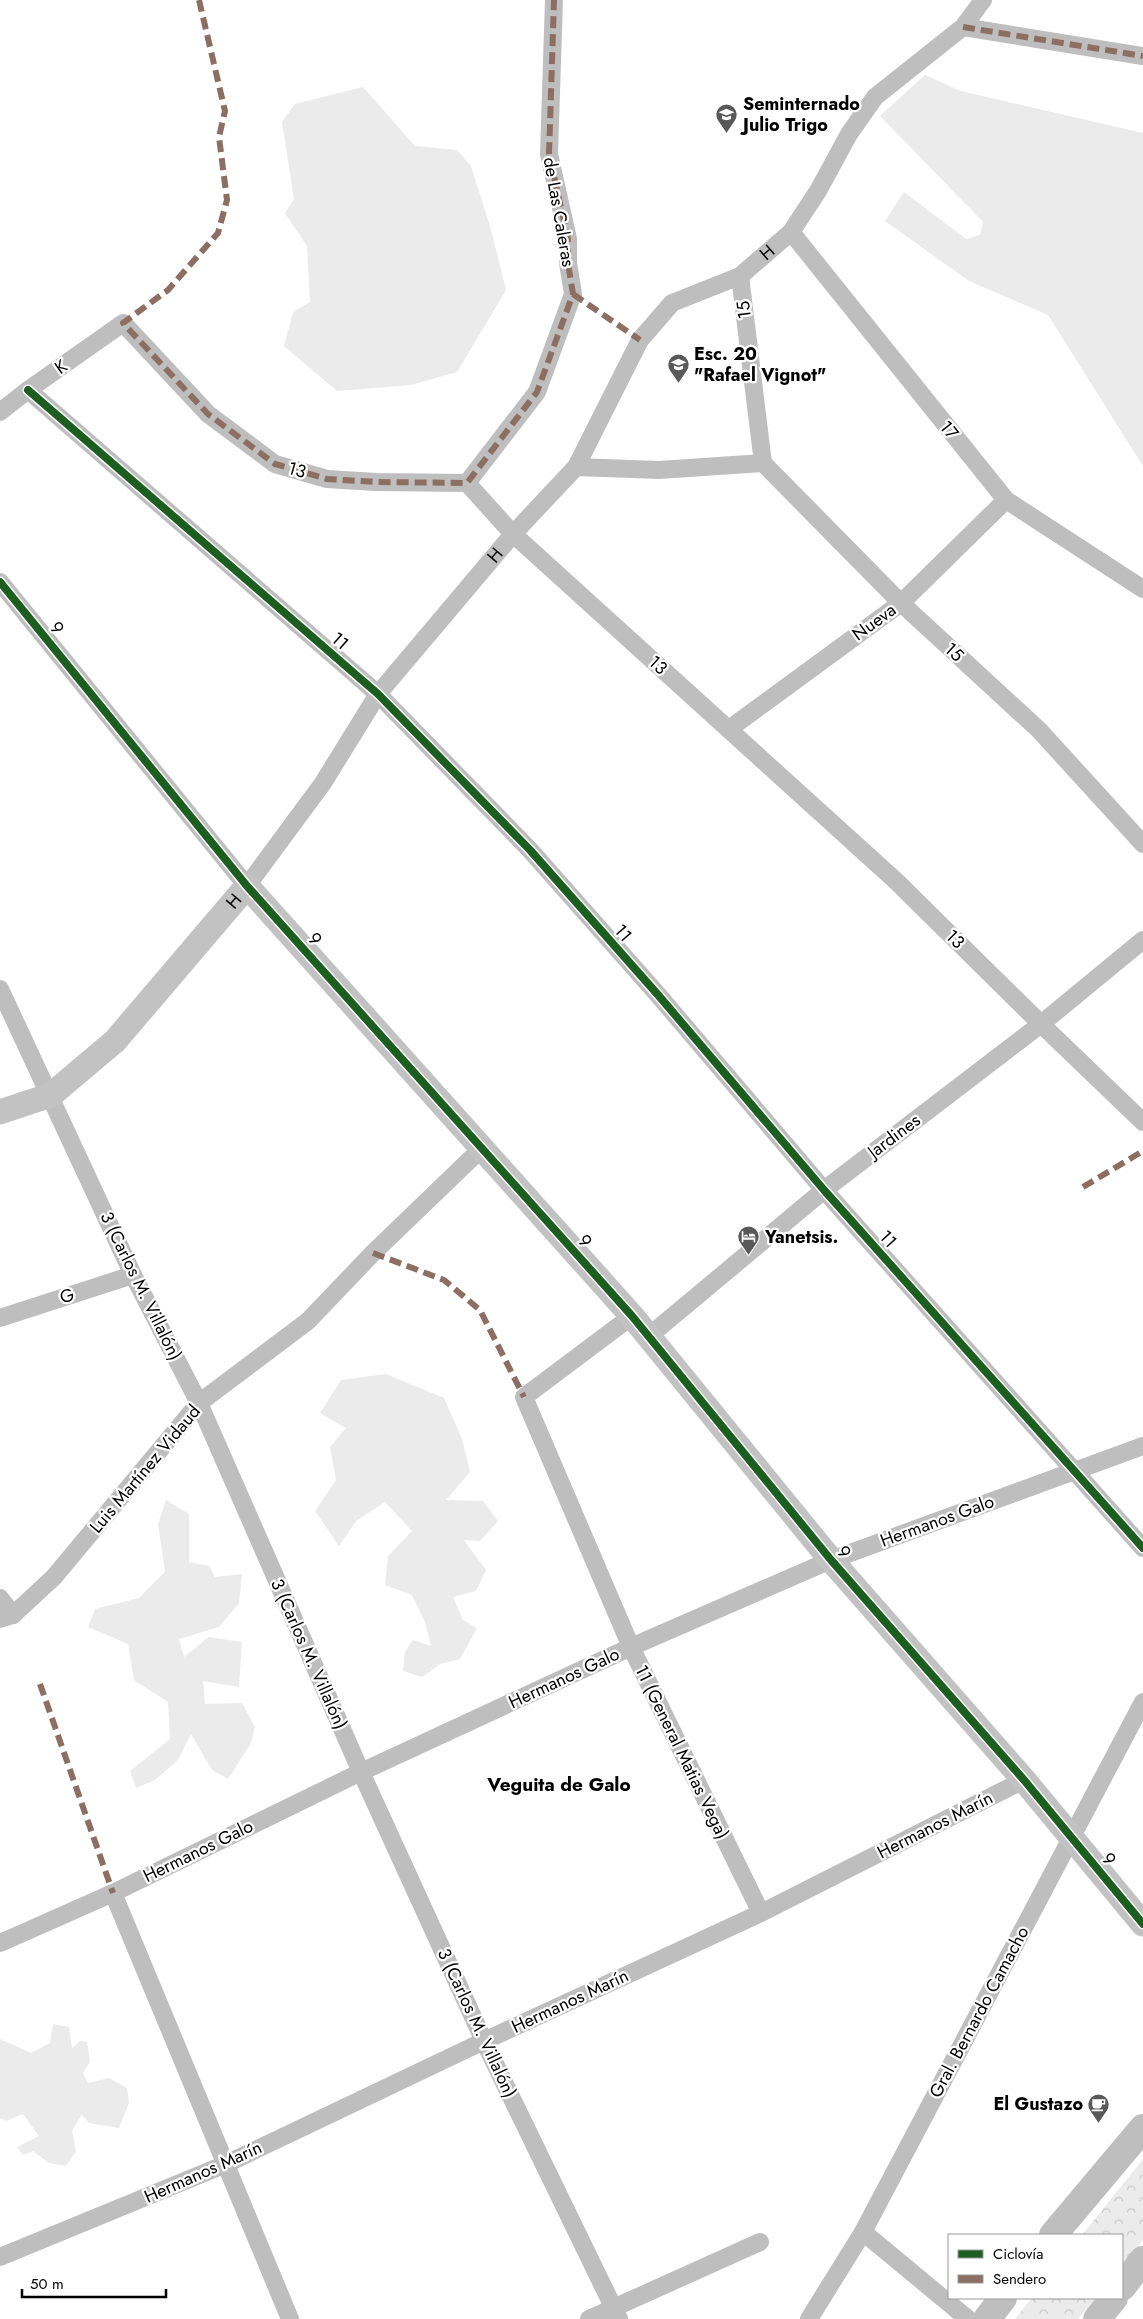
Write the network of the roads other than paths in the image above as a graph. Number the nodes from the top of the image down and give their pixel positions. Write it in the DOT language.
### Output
graph roads {
  1 [pos="554,0"];
  2 [pos="983,0"];
  3 [pos="963,26"];
  4 [pos="1143,56"];
  5 [pos="791,232"];
  6 [pos="740,276"];
  7 [pos="123,323"];
  8 [pos="28,390"];
  9 [pos="0,412"];
  10 [pos="763,463"];
  11 [pos="576,467"];
  12 [pos="467,483"];
  13 [pos="1006,500"];
  14 [pos="513,534"];
  15 [pos="0,582"];
  16 [pos="1143,589"];
  17 [pos="901,602"];
  18 [pos="378,694"];
  19 [pos="728,729"];
  20 [pos="1143,844"];
  21 [pos="247,886"];
  22 [pos="1143,940"];
  23 [pos="0,989"];
  24 [pos="1041,1024"];
  25 [pos="51,1095"];
  26 [pos="0,1112"];
  27 [pos="1143,1122"];
  28 [pos="482,1148"];
  29 [pos="824,1190"];
  30 [pos="133,1275"];
  31 [pos="632,1316"];
  32 [pos="0,1318"];
  33 [pos="648,1336"];
  34 [pos="198,1403"];
  35 [pos="1143,1446"];
  36 [pos="1075,1470"];
  37 [pos="1143,1548"];
  38 [pos="831,1560"];
  39 [pos="0,1598"];
  40 [pos="6,1617"];
  41 [pos="631,1647"];
  42 [pos="1143,1702"];
  43 [pos="361,1772"];
  44 [pos="1024,1780"];
  45 [pos="1071,1837"];
  46 [pos="113,1893"];
  47 [pos="761,1913"];
  48 [pos="1143,1924"];
  49 [pos="0,1943"];
  50 [pos="484,2041"];
  51 [pos="1143,2128"];
  52 [pos="226,2164"];
  53 [pos="863,2232"];
  54 [pos="1054,2234"];
  55 [pos="760,2242"];
  56 [pos="0,2258"];
  57 [pos="1143,2260"];
  58 [pos="1123,2286"];
  59 [pos="1002,2299"];
  60 [pos="1113,2299"];
  61 [pos="617,2313"];
  62 [pos="290,2319"];
  63 [pos="589,2319"];
  64 [pos="809,2319"];
  65 [pos="968,2319"];
  66 [pos="987,2319"];
  67 [pos="1097,2319"];
  1 -- 12 [label="street, de Las Caleras"];
  2 -- 3 [label="street, H"];
  3 -- 4 [label="street"];
  3 -- 5 [label="street, H"];
  5 -- 6 [label="street, H"];
  5 -- 13 [label="street, 17"];
  6 -- 10 [label="street, 15"];
  6 -- 11 [label="street, H"];
  7 -- 8 [label="street, K"];
  7 -- 12 [label="street, 13"];
  8 -- 9 [label="street, K"];
  8 -- 18 [label="street, 11"];
  10 -- 11 [label="street"];
  10 -- 17 [label="street, 15"];
  11 -- 14 [label="street, H"];
  12 -- 14 [label="street, 13"];
  13 -- 16 [label="street, 17"];
  13 -- 17 [label="street, Nueva"];
  14 -- 18 [label="street, H"];
  14 -- 19 [label="street, 13"];
  15 -- 21 [label="street, 9"];
  17 -- 19 [label="street, Nueva"];
  17 -- 20 [label="street, 15"];
  18 -- 21 [label="street, H"];
  18 -- 29 [label="street, 11"];
  19 -- 24 [label="street, 13"];
  21 -- 25 [label="street, H"];
  21 -- 28 [label="street, 9"];
  22 -- 24 [label="street, Jardines"];
  23 -- 25 [label="street, 3 (Carlos M. Villalón)"];
  24 -- 27 [label="street, 13"];
  24 -- 29 [label="street, Jardines"];
  25 -- 26 [label="street, H"];
  25 -- 30 [label="street, 3 (Carlos M. Villalón)"];
  28 -- 31 [label="street, 9"];
  28 -- 34 [label="street, Luis Martínez Vidaud"];
  29 -- 33 [label="street, Jardines"];
  29 -- 36 [label="street, 11"];
  30 -- 32 [label="street, G"];
  30 -- 34 [label="street, 3 (Carlos M. Villalón)"];
  31 -- 33 [label="street, 9"];
  31 -- 41 [label="street, 11 (General Matias Vega)"];
  33 -- 38 [label="street, 9"];
  34 -- 40 [label="street, Luis Martínez Vidaud"];
  34 -- 43 [label="street, 3 (Carlos M. Villalón)"];
  35 -- 36 [label="street, Hermanos Galo"];
  36 -- 37 [label="street, 11"];
  36 -- 38 [label="street, Hermanos Galo"];
  38 -- 41 [label="street, Hermanos Galo"];
  38 -- 44 [label="street, 9"];
  39 -- 40 [label="street"];
  41 -- 43 [label="street, Hermanos Galo"];
  41 -- 47 [label="street, 11 (General Matias Vega)"];
  42 -- 45 [label="street, Gral. Bernardo Camacho"];
  43 -- 46 [label="street, Hermanos Galo"];
  43 -- 50 [label="street, 3 (Carlos M. Villalón)"];
  44 -- 45 [label="street, 9"];
  44 -- 47 [label="street, Hermanos Marín"];
  45 -- 48 [label="street, 9"];
  45 -- 53 [label="street, Gral. Bernardo Camacho"];
  46 -- 49 [label="street, Hermanos Galo"];
  46 -- 52 [label="street"];
  47 -- 50 [label="street, Hermanos Marín"];
  50 -- 52 [label="street, Hermanos Marín"];
  50 -- 61 [label="street, 3 (Carlos M. Villalón)"];
  51 -- 54 [label="main road"];
  52 -- 56 [label="street, Hermanos Marín"];
  52 -- 62 [label="street"];
  53 -- 64 [label="street, Gral. Bernardo Camacho"];
  53 -- 65 [label="street"];
  55 -- 61 [label="street"];
  57 -- 58 [label="main road"];
  59 -- 66 [label="main road"];
  60 -- 67 [label="main road"];
  61 -- 63 [label="street"];
}
